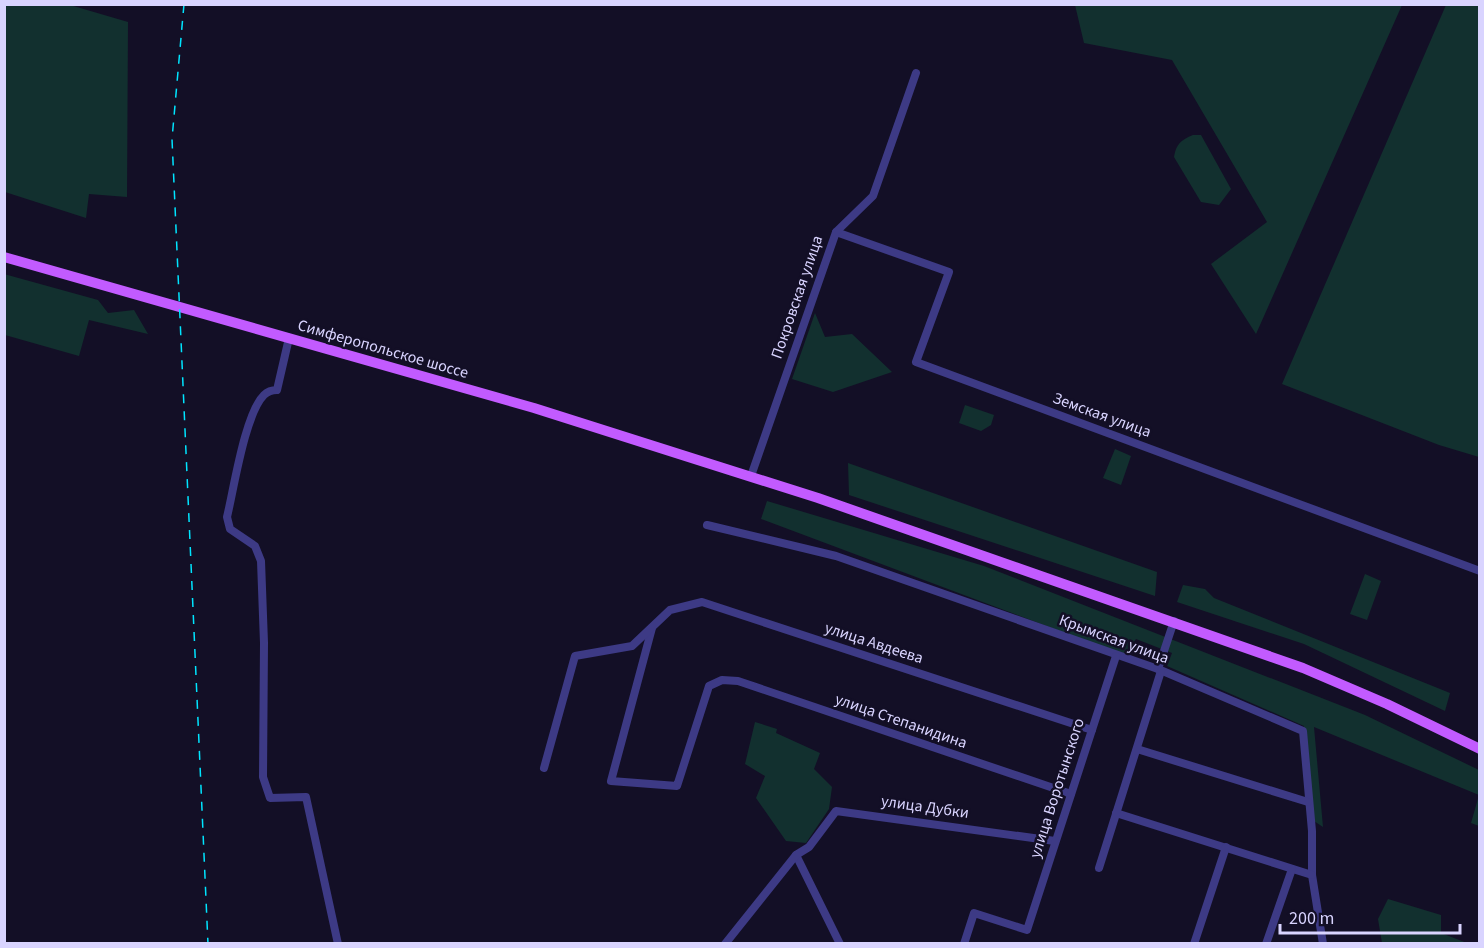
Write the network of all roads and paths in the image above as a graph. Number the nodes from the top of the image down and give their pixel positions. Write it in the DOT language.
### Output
graph roads {
  1 [pos="916,74"];
  2 [pos="836,232"];
  3 [pos="4,257"];
  4 [pos="289,338"];
  5 [pos="751,476"];
  6 [pos="707,525"];
  7 [pos="1479,571"];
  8 [pos="1174,621"];
  9 [pos="652,628"];
  10 [pos="1116,656"];
  11 [pos="1159,670"];
  12 [pos="1092,730"];
  13 [pos="1137,749"];
  14 [pos="1479,749"];
  15 [pos="544,768"];
  16 [pos="1071,794"];
  17 [pos="1308,802"];
  18 [pos="1116,813"];
  19 [pos="1055,841"];
  20 [pos="1226,847"];
  21 [pos="796,855"];
  22 [pos="1099,868"];
  23 [pos="1292,869"];
  24 [pos="1312,874"];
  25 [pos="338,944"];
  26 [pos="725,944"];
  27 [pos="840,944"];
  28 [pos="964,944"];
  29 [pos="1194,944"];
  30 [pos="1266,944"];
  31 [pos="1323,944"];
  1 -- 2 [label="street, Покровская улица"];
  2 -- 5 [label="street, Покровская улица"];
  2 -- 7 [label="street, Земская улица"];
  3 -- 4 [label="main road, Симферопольское шоссе"];
  4 -- 5 [label="main road, Симферопольское шоссе"];
  4 -- 25 [label="street"];
  5 -- 8 [label="main road, Симферопольское шоссе"];
  6 -- 10 [label="street, Крымская улица"];
  8 -- 11 [label="street"];
  8 -- 14 [label="main road, Симферопольское шоссе"];
  9 -- 12 [label="street, улица Авдеева"];
  9 -- 15 [label="street, улица Авдеева"];
  9 -- 16 [label="street, улица Степанидина"];
  10 -- 11 [label="street, Крымская улица"];
  10 -- 12 [label="street, улица Воротынского"];
  11 -- 13 [label="street"];
  11 -- 17 [label="street, Крымская улица"];
  12 -- 16 [label="street, улица Воротынского"];
  13 -- 17 [label="street"];
  13 -- 18 [label="street"];
  16 -- 19 [label="street, улица Воротынского"];
  17 -- 24 [label="street, Крымская улица"];
  18 -- 20 [label="street"];
  18 -- 22 [label="street"];
  19 -- 21 [label="street, улица Дубки"];
  19 -- 28 [label="street, улица Воротынского"];
  20 -- 23 [label="street"];
  20 -- 29 [label="street"];
  21 -- 26 [label="street"];
  21 -- 27 [label="street"];
  23 -- 24 [label="street"];
  23 -- 30 [label="street"];
  24 -- 31 [label="street, Крымская улица"];
}
